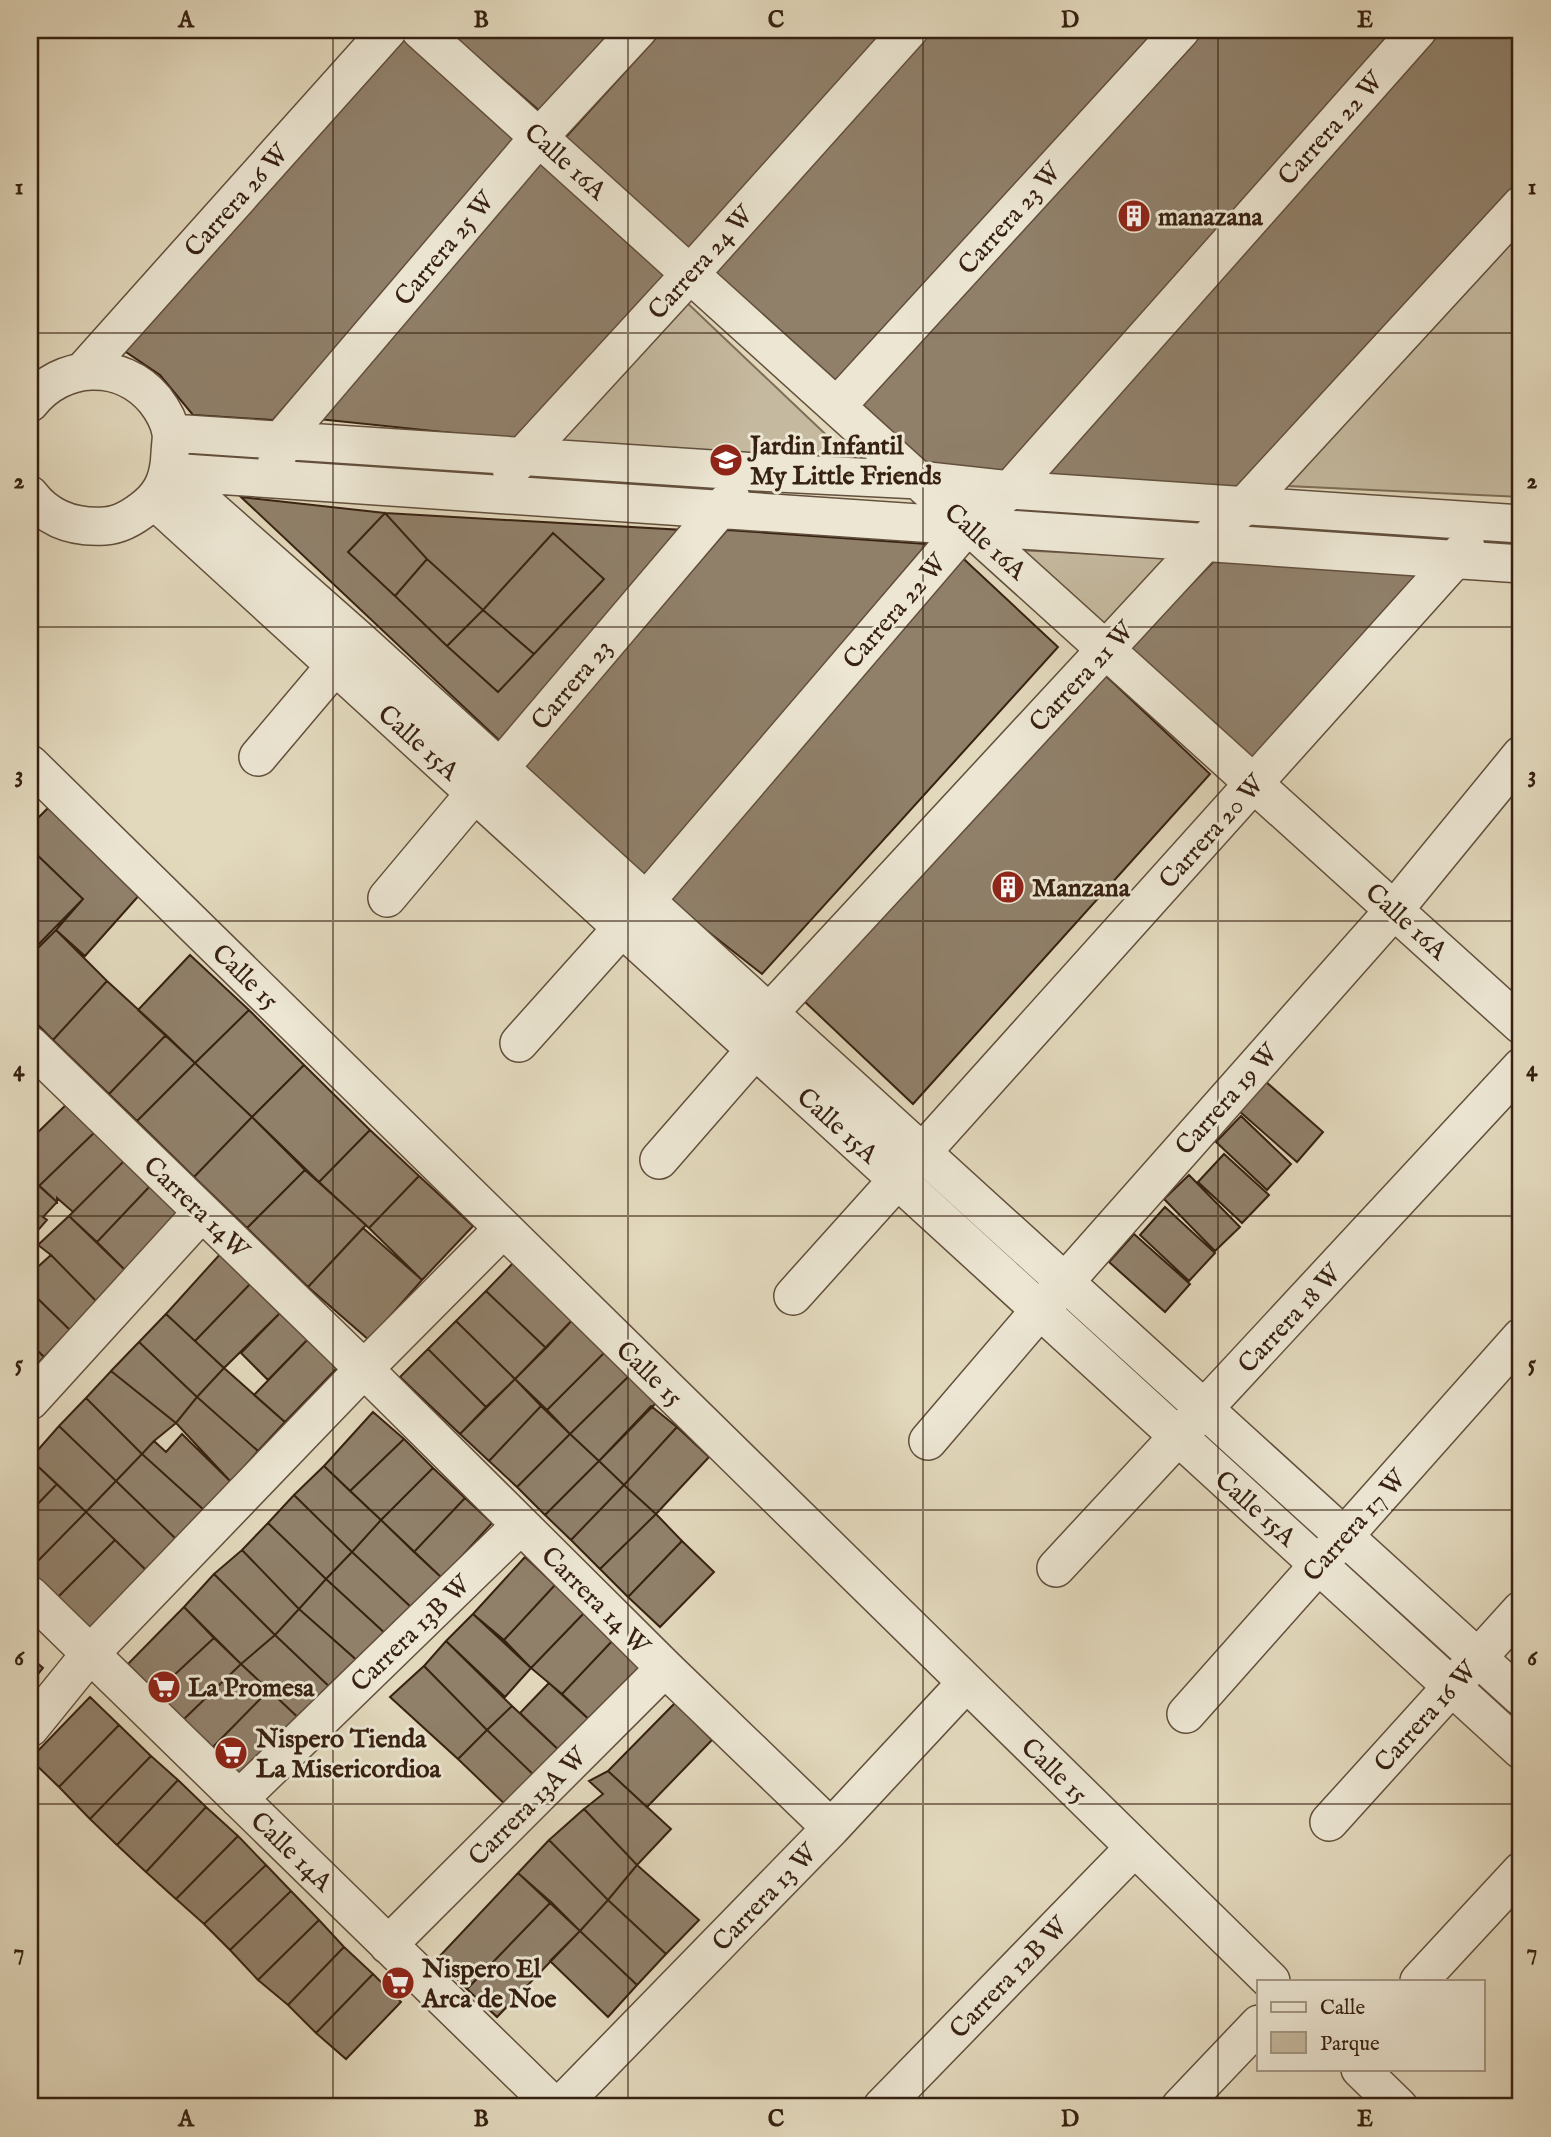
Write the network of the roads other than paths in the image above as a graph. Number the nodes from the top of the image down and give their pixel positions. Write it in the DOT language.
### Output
graph roads {
  1 [pos="388,30"];
  2 [pos="420,30"];
  3 [pos="638,30"];
  4 [pos="909,30"];
  5 [pos="1181,30"];
  6 [pos="1418,30"];
  7 [pos="539,137"];
  8 [pos="1521,205"];
  9 [pos="690,274"];
  10 [pos="84,370"];
  11 [pos="30,402"];
  12 [pos="837,406"];
  13 [pos="171,433"];
  14 [pos="281,440"];
  15 [pos="521,456"];
  16 [pos="757,472"];
  17 [pos="273,479"];
  18 [pos="919,480"];
  19 [pos="162,486"];
  20 [pos="1010,490"];
  21 [pos="491,494"];
  22 [pos="30,495"];
  23 [pos="1244,506"];
  24 [pos="719,510"];
  25 [pos="1505,523"];
  26 [pos="968,525"];
  27 [pos="1205,542"];
  28 [pos="1455,560"];
  29 [pos="1521,564"];
  30 [pos="1105,650"];
  31 [pos="346,652"];
  32 [pos="1521,755"];
  33 [pos="258,757"];
  34 [pos="35,780"];
  35 [pos="487,780"];
  36 [pos="1255,784"];
  37 [pos="387,898"];
  38 [pos="1394,910"];
  39 [pos="634,914"];
  40 [pos="769,1013"];
  41 [pos="1521,1025"];
  42 [pos="519,1043"];
  43 [pos="755,1049"];
  44 [pos="36,1064"];
  45 [pos="1521,1067"];
  46 [pos="922,1153"];
  47 [pos="659,1160"];
  48 [pos="898,1180"];
  49 [pos="202,1212"];
  50 [pos="503,1229"];
  51 [pos="1065,1282"];
  52 [pos="793,1296"];
  53 [pos="1040,1310"];
  54 [pos="1521,1337"];
  55 [pos="364,1369"];
  56 [pos="30,1401"];
  57 [pos="1205,1409"];
  58 [pos="1178,1436"];
  59 [pos="928,1441"];
  60 [pos="521,1525"];
  61 [pos="1344,1536"];
  62 [pos="1319,1565"];
  63 [pos="1056,1568"];
  64 [pos="30,1595"];
  65 [pos="1521,1610"];
  66 [pos="90,1654"];
  67 [pos="1478,1658"];
  68 [pos="664,1668"];
  69 [pos="966,1682"];
  70 [pos="1452,1687"];
  71 [pos="1521,1697"];
  72 [pos="1186,1714"];
  73 [pos="30,1728"];
  74 [pos="1521,1750"];
  75 [pos="239,1799"];
  76 [pos="1329,1822"];
  77 [pos="831,1828"];
  78 [pos="1134,1848"];
  79 [pos="1521,1871"];
  80 [pos="388,1945"];
  81 [pos="1270,1980"];
  82 [pos="1420,1980"];
  83 [pos="1257,2026"];
  84 [pos="1361,2070"];
  85 [pos="557,2107"];
  86 [pos="882,2107"];
  87 [pos="1180,2107"];
  88 [pos="1399,2107"];
  1 -- 10 [label="street, Carrera 26 W"];
  2 -- 7 [label="street, Calle 16A"];
  3 -- 7 [label="street, Carrera 25 W"];
  4 -- 9 [label="street, Carrera 24 W"];
  5 -- 12 [label="street, Carrera 23 W"];
  6 -- 20 [label="street, Carrera 22 W"];
  7 -- 9 [label="street, Calle 16A"];
  7 -- 14 [label="street, Carrera 25 W"];
  8 -- 23 [label="street, Carrera 21 W"];
  9 -- 12 [label="street, Calle 16A"];
  9 -- 15 [label="street, Carrera 24 W"];
  10 -- 11 [label="street"];
  10 -- 13 [label="street"];
  12 -- 18 [label="street, Calle 16A"];
  13 -- 14 [label="street"];
  13 -- 19 [label="street"];
  14 -- 15 [label="street"];
  14 -- 17 [label="street, Carrera 25 W"];
  15 -- 16 [label="street"];
  15 -- 21 [label="street, Carrera 24 W"];
  16 -- 18 [label="street"];
  16 -- 24 [label="street, Carrera 23"];
  17 -- 19 [label="street"];
  17 -- 21 [label="street"];
  18 -- 20 [label="street"];
  18 -- 26 [label="street, Calle 16A"];
  19 -- 22 [label="street"];
  19 -- 31 [label="street, Calle 15A"];
  20 -- 23 [label="street"];
  20 -- 26 [label="street, Carrera 22 W"];
  21 -- 24 [label="street"];
  23 -- 25 [label="street"];
  23 -- 27 [label="street, Carrera 21 W"];
  24 -- 26 [label="street"];
  24 -- 35 [label="street, Carrera 23"];
  25 -- 28 [label="street, Carrera 20 W"];
  26 -- 27 [label="street"];
  26 -- 30 [label="street, Calle 16A"];
  26 -- 39 [label="street, Carrera 22 W"];
  27 -- 28 [label="street"];
  27 -- 30 [label="street, Carrera 21 W"];
  28 -- 29 [label="street"];
  28 -- 36 [label="street, Carrera 20 W"];
  30 -- 36 [label="street, Calle 16A"];
  30 -- 40 [label="street, Carrera 21 W"];
  31 -- 33 [label="street"];
  31 -- 35 [label="street, Calle 15A"];
  32 -- 38 [label="street, Carrera 19 W"];
  34 -- 50 [label="street, Calle 15"];
  35 -- 37 [label="street, Carrera 23"];
  35 -- 39 [label="street, Calle 15A"];
  36 -- 38 [label="street, Calle 16A"];
  36 -- 46 [label="street, Carrera 20 W"];
  38 -- 41 [label="street, Calle 16A"];
  38 -- 51 [label="street, Carrera 19 W"];
  39 -- 40 [label="street, Calle 15A"];
  39 -- 42 [label="street, Carrera 22 W"];
  39 -- 43 [label="street, Calle 15A"];
  40 -- 43 [label="street, Carrera 21 W"];
  40 -- 46 [label="street, Calle 15A"];
  43 -- 47 [label="street, Carrera 21 W"];
  43 -- 48 [label="street, Calle 15A"];
  44 -- 49 [label="street, Carrera 14W"];
  45 -- 57 [label="street, Carrera 18 W"];
  46 -- 48 [label="street, Carrera 20 W"];
  46 -- 51 [label="street, Calle 15A"];
  48 -- 52 [label="street, Carrera 20 W"];
  48 -- 53 [label="street, Calle 15A"];
  49 -- 55 [label="street, Carrera 14W"];
  49 -- 56 [label="street"];
  50 -- 55 [label="street"];
  50 -- 69 [label="street, Calle 15"];
  51 -- 53 [label="street, Carrera 19 W"];
  51 -- 57 [label="street, Calle 15A"];
  53 -- 58 [label="street, Calle 15A"];
  53 -- 59 [label="street, Carrera 19 W"];
  54 -- 61 [label="street, Carrera 17 W"];
  55 -- 60 [label="street, Carrera 14 W"];
  55 -- 66 [label="street"];
  57 -- 58 [label="street, Carrera 18 W"];
  57 -- 61 [label="street, Calle 15A"];
  58 -- 62 [label="street, Calle 15A"];
  58 -- 63 [label="street, Carrera 18 W"];
  60 -- 68 [label="street, Carrera 14 W"];
  60 -- 75 [label="street, Carrera 13B W"];
  61 -- 62 [label="street, Carrera 17 W"];
  61 -- 67 [label="street, Calle 15A"];
  62 -- 70 [label="street, Calle 15A"];
  62 -- 72 [label="street, Carrera 17 W"];
  64 -- 66 [label="street, Calle 14A"];
  65 -- 67 [label="street, Carrera 16 W"];
  66 -- 73 [label="street"];
  66 -- 75 [label="street, Calle 14A"];
  67 -- 70 [label="street, Carrera 16 W"];
  67 -- 71 [label="street, Calle 15A"];
  68 -- 77 [label="street, Carrera 14 W"];
  68 -- 80 [label="street, Carrera 13A W"];
  69 -- 77 [label="street, Carrera 13 W"];
  69 -- 78 [label="street, Calle 15"];
  70 -- 74 [label="street, Calle 15A"];
  70 -- 76 [label="street, Carrera 16 W"];
  75 -- 80 [label="street, Calle 14A"];
  77 -- 85 [label="street, Carrera 13 W"];
  78 -- 81 [label="street, Calle 15"];
  78 -- 86 [label="street, Carrera 12B W"];
  79 -- 82 [label="street"];
  80 -- 85 [label="street, Calle 14A"];
  83 -- 87 [label="street"];
  84 -- 88 [label="street"];
}
